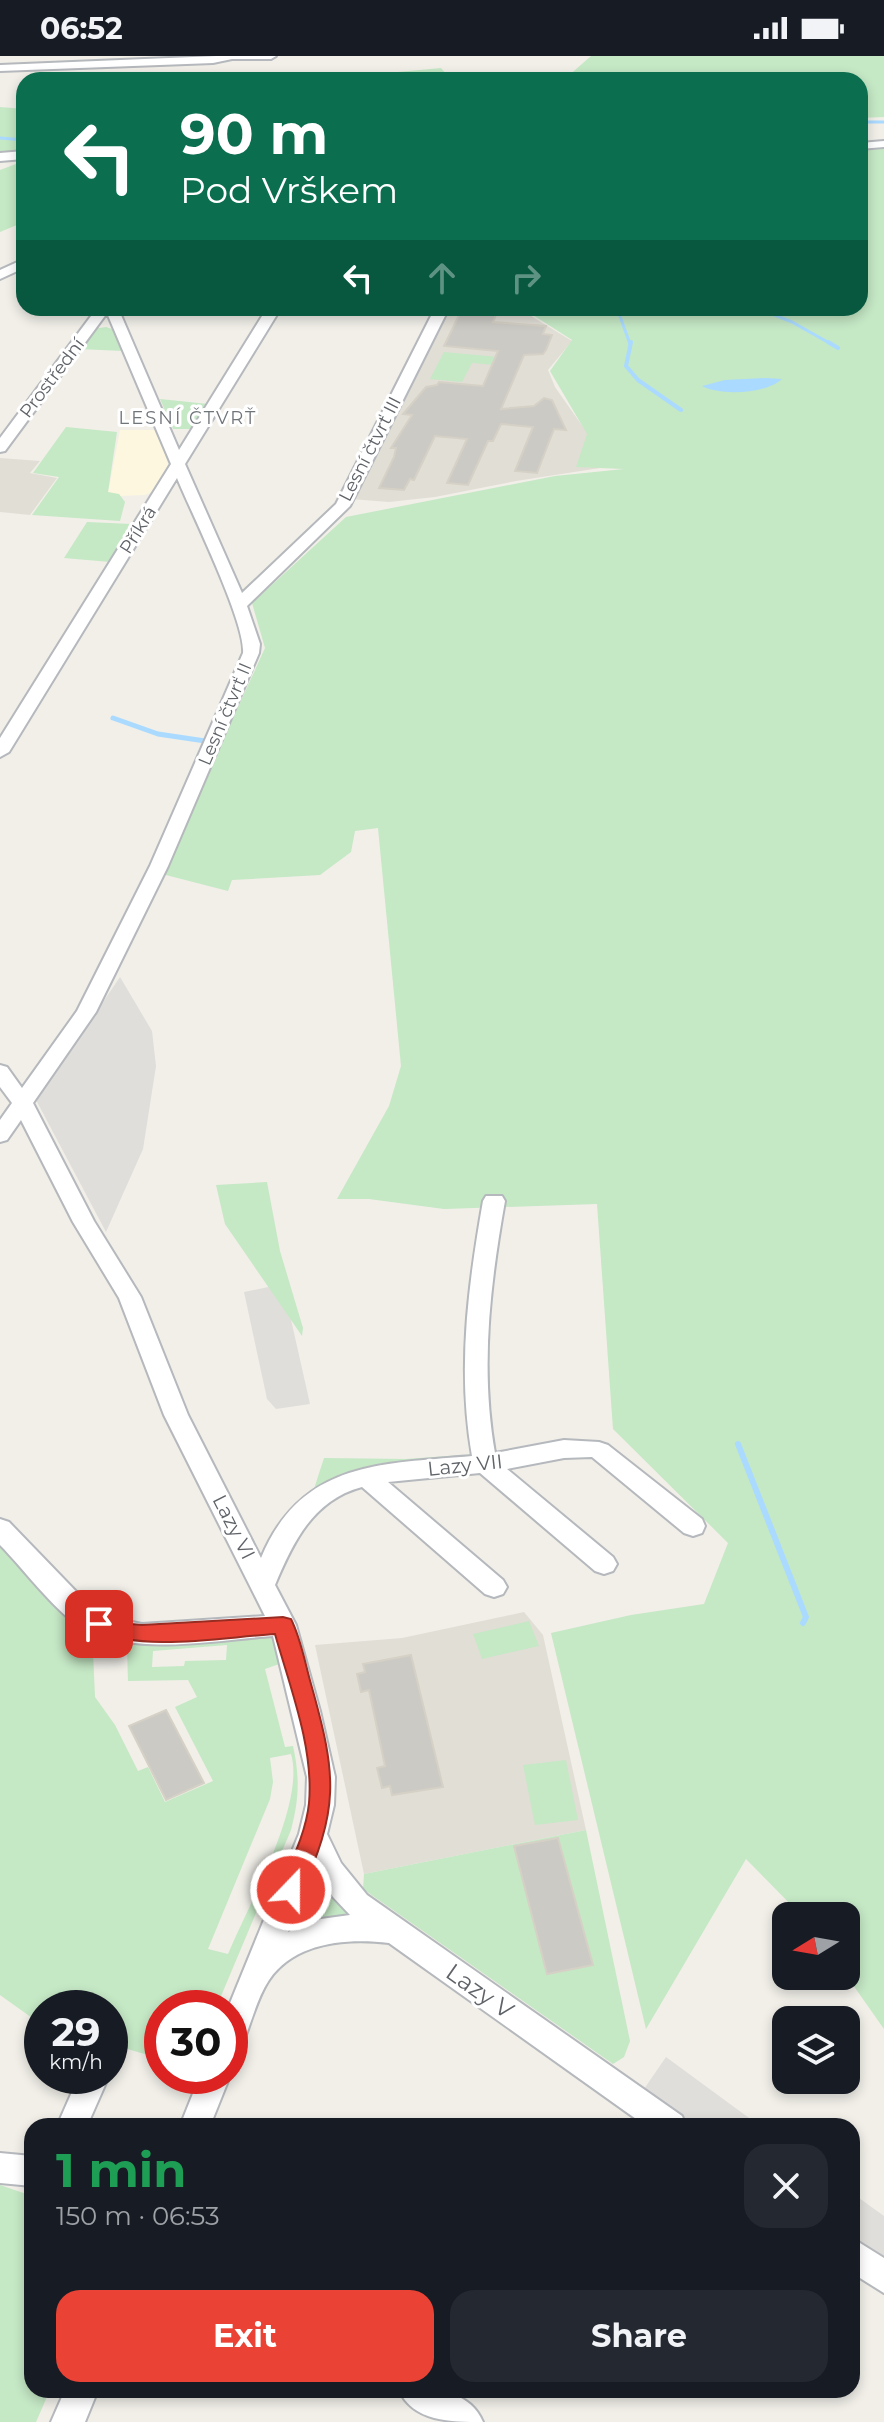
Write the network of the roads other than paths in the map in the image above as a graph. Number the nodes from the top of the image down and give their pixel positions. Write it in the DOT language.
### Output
graph roads {
  1 [pos="233,56"];
  2 [pos="271,56"];
  3 [pos="27,60"];
  4 [pos="115,60"];
  5 [pos="0,68"];
  6 [pos="98,316"];
  7 [pos="114,316"];
  8 [pos="269,316"];
  9 [pos="438,316"];
  10 [pos="90,327"];
  11 [pos="119,327"];
  12 [pos="0,448"];
  13 [pos="178,466"];
  14 [pos="239,605"];
  15 [pos="0,752"];
  16 [pos="0,1072"];
  17 [pos="23,1104"];
  18 [pos="0,1135"];
  19 [pos="494,1201"];
  20 [pos="485,1464"];
  21 [pos="365,1476"];
  22 [pos="693,1526"];
  23 [pos="0,1529"];
  24 [pos="604,1564"];
  25 [pos="263,1584"];
  26 [pos="494,1587"];
  27 [pos="283,1625"];
  28 [pos="313,1834"];
  29 [pos="393,1930"];
  30 [pos="257,1973"];
  31 [pos="248,1995"];
  32 [pos="86,2094"];
  33 [pos="208,2094"];
  34 [pos="76,2118"];
  35 [pos="198,2118"];
  36 [pos="660,2118"];
  37 [pos="0,2168"];
  38 [pos="24,2170"];
  39 [pos="860,2260"];
  40 [pos="884,2277"];
  41 [pos="78,2398"];
  42 [pos="428,2398"];
  43 [pos="68,2422"];
  44 [pos="466,2422"];
  1 -- 2 [label="street"];
  1 -- 4 [label="street"];
  3 -- 4 [label="street"];
  3 -- 5 [label="street"];
  6 -- 10 [label="street, Prostřední"];
  7 -- 11 [label="street, Lesní čtvrť II"];
  8 -- 13 [label="street, Příkrá"];
  9 -- 14 [label="street, Lesní čtvrť III"];
  10 -- 11 [label="street"];
  10 -- 12 [label="street, Prostřední"];
  11 -- 13 [label="street, Lesní čtvrť II"];
  13 -- 14 [label="street, Lesní čtvrť II"];
  13 -- 15 [label="street, Příkrá"];
  14 -- 17 [label="street, Lesní čtvrť II"];
  16 -- 17 [label="street, Lazy VI"];
  17 -- 18 [label="street, Lesní čtvrť II"];
  17 -- 25 [label="street, Lazy VI"];
  19 -- 20 [label="street"];
  20 -- 21 [label="street, Lazy VII"];
  20 -- 22 [label="street, Lazy VII"];
  20 -- 24 [label="street"];
  21 -- 25 [label="street, Lazy VII"];
  21 -- 26 [label="street"];
  23 -- 27 [label="street"];
  25 -- 27 [label="street, Lazy VI"];
  27 -- 28 [label="street, Lazy VI"];
  28 -- 29 [label="street, Lazy V"];
  28 -- 30 [label="street, Lazy VI"];
  29 -- 30 [label="street"];
  29 -- 36 [label="street, Lazy V"];
  30 -- 31 [label="street, Lazy VI"];
  32 -- 34 [label="street"];
  33 -- 35 [label="street"];
  37 -- 38 [label="street"];
  39 -- 40 [label="street"];
  41 -- 43 [label="street"];
  42 -- 44 [label="street"];
}
